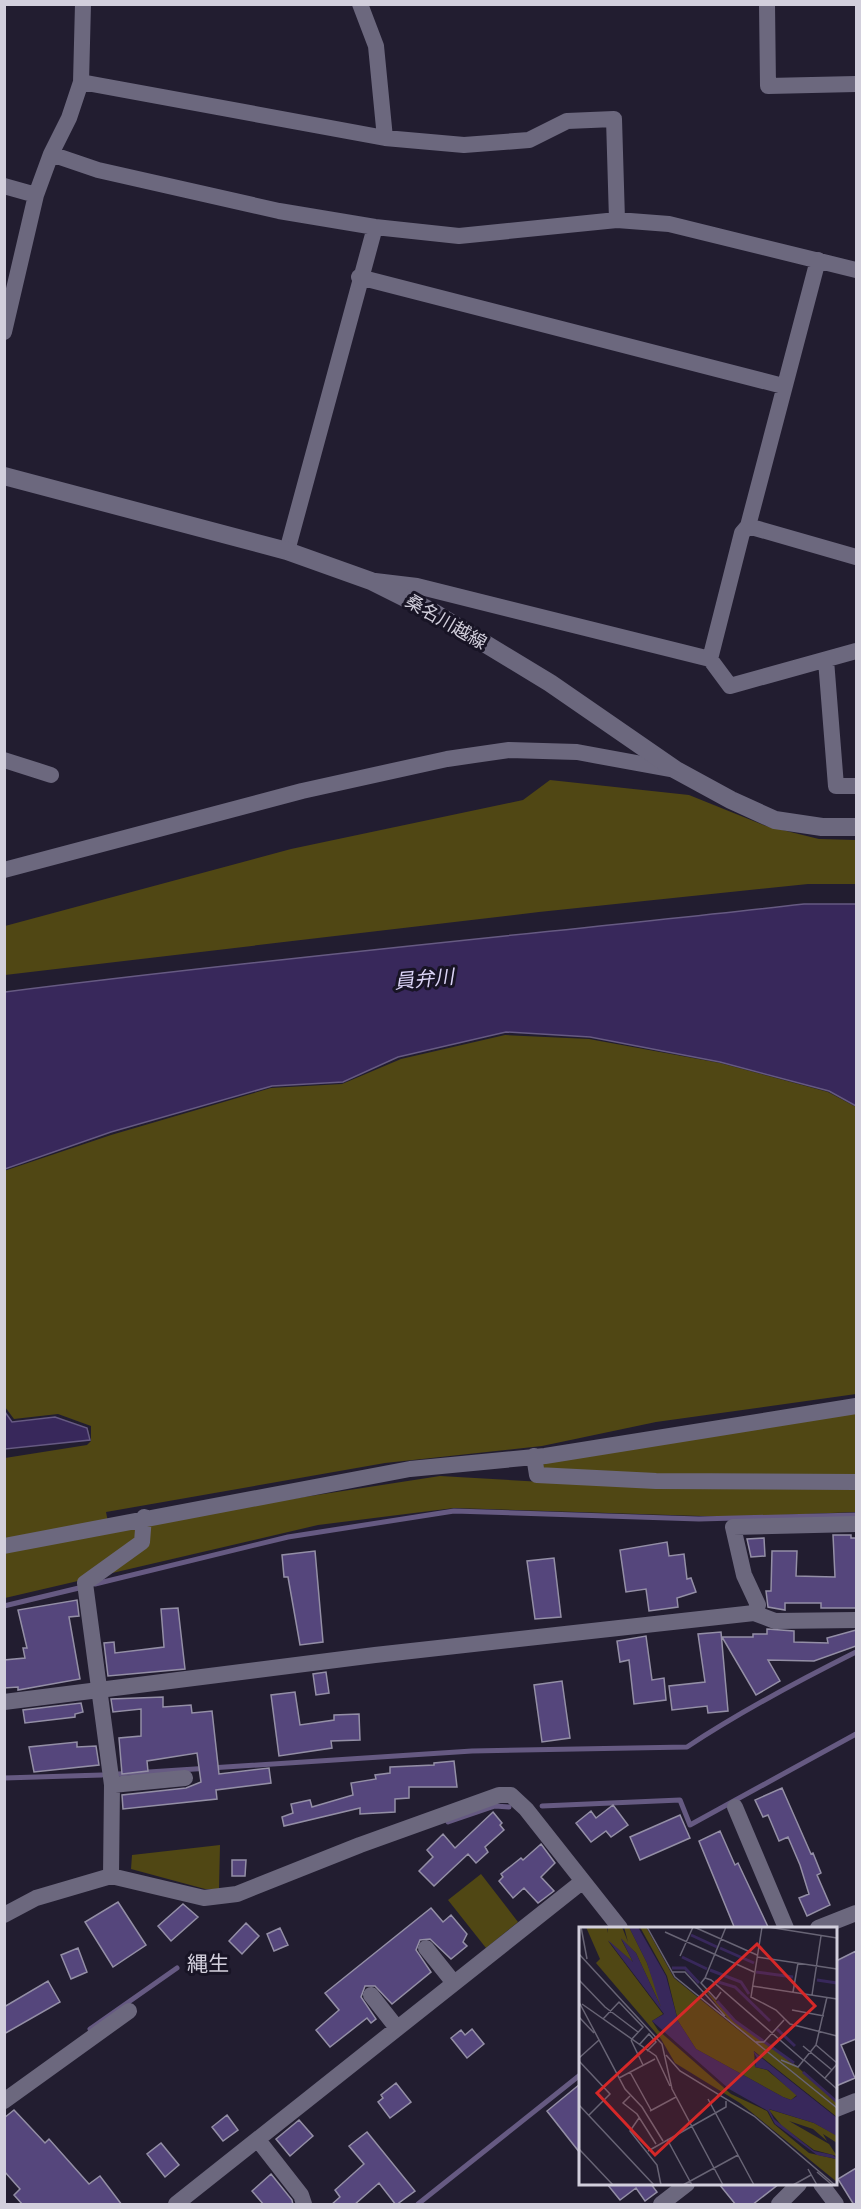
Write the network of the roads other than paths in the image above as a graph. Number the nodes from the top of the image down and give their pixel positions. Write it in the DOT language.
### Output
graph roads {
  1 [pos="83,4"];
  2 [pos="360,4"];
  3 [pos="767,4"];
  4 [pos="81,82"];
  5 [pos="856,84"];
  6 [pos="385,138"];
  7 [pos="51,154"];
  8 [pos="4,186"];
  9 [pos="36,195"];
  10 [pos="617,220"];
  11 [pos="375,227"];
  12 [pos="818,260"];
  13 [pos="856,270"];
  14 [pos="359,277"];
  15 [pos="4,332"];
  16 [pos="783,386"];
  17 [pos="4,476"];
  18 [pos="748,526"];
  19 [pos="287,551"];
  20 [pos="856,557"];
  21 [pos="371,581"];
  22 [pos="856,651"];
  23 [pos="710,659"];
  24 [pos="826,660"];
  25 [pos="4,760"];
  26 [pos="676,770"];
  27 [pos="51,775"];
  28 [pos="856,786"];
  29 [pos="856,828"];
  30 [pos="4,870"];
  31 [pos="856,1406"];
  32 [pos="534,1456"];
  33 [pos="856,1482"];
  34 [pos="144,1518"];
  35 [pos="856,1524"];
  36 [pos="4,1546"];
  37 [pos="754,1613"];
  38 [pos="856,1620"];
  39 [pos="98,1691"];
  40 [pos="4,1702"];
  41 [pos="184,1778"];
  42 [pos="112,1785"];
  43 [pos="735,1807"];
  44 [pos="111,1876"];
  45 [pos="583,1881"];
  46 [pos="856,1912"];
  47 [pos="4,1915"];
  48 [pos="618,1927"];
  49 [pos="785,1927"];
  50 [pos="822,1927"];
  51 [pos="426,1948"];
  52 [pos="454,1983"];
  53 [pos="371,1995"];
  54 [pos="129,2012"];
  55 [pos="397,2028"];
  56 [pos="4,2101"];
  57 [pos="856,2101"];
  58 [pos="837,2109"];
  59 [pos="258,2140"];
  60 [pos="686,2185"];
  61 [pos="798,2185"];
  62 [pos="822,2185"];
  63 [pos="176,2205"];
  64 [pos="304,2205"];
  65 [pos="661,2205"];
  66 [pos="779,2205"];
  67 [pos="836,2205"];
  1 -- 4 [label="street"];
  2 -- 6 [label="street"];
  3 -- 5 [label="street"];
  4 -- 6 [label="street"];
  4 -- 7 [label="street"];
  6 -- 10 [label="street"];
  7 -- 9 [label="street"];
  7 -- 11 [label="street"];
  8 -- 9 [label="street"];
  9 -- 15 [label="street"];
  10 -- 11 [label="street"];
  10 -- 12 [label="street"];
  11 -- 14 [label="street"];
  12 -- 13 [label="street"];
  12 -- 16 [label="street"];
  14 -- 16 [label="street"];
  14 -- 19 [label="street"];
  16 -- 18 [label="street"];
  17 -- 19 [label="main road, 桑名川越線"];
  18 -- 20 [label="street"];
  18 -- 23 [label="street"];
  19 -- 21 [label="main road, 桑名川越線"];
  21 -- 23 [label="street"];
  21 -- 26 [label="main road, 桑名川越線"];
  22 -- 24 [label="street"];
  23 -- 24 [label="street"];
  24 -- 28 [label="street"];
  25 -- 27 [label="street"];
  26 -- 29 [label="main road, 桑名川越線"];
  26 -- 30 [label="street"];
  31 -- 32 [label="street"];
  32 -- 33 [label="street"];
  32 -- 34 [label="street"];
  34 -- 36 [label="street"];
  34 -- 39 [label="street"];
  35 -- 37 [label="street"];
  37 -- 38 [label="street"];
  37 -- 39 [label="street"];
  39 -- 40 [label="street"];
  39 -- 42 [label="street"];
  41 -- 42 [label="street"];
  42 -- 44 [label="street"];
  43 -- 49 [label="street"];
  44 -- 45 [label="street"];
  44 -- 47 [label="street"];
  45 -- 48 [label="street"];
  45 -- 52 [label="street"];
  46 -- 50 [label="street"];
  51 -- 52 [label="street"];
  52 -- 55 [label="street"];
  53 -- 55 [label="street"];
  54 -- 56 [label="street"];
  55 -- 59 [label="street"];
  57 -- 58 [label="street"];
  59 -- 63 [label="street"];
  59 -- 64 [label="street"];
  60 -- 65 [label="street"];
  61 -- 66 [label="street"];
  62 -- 67 [label="street"];
}
